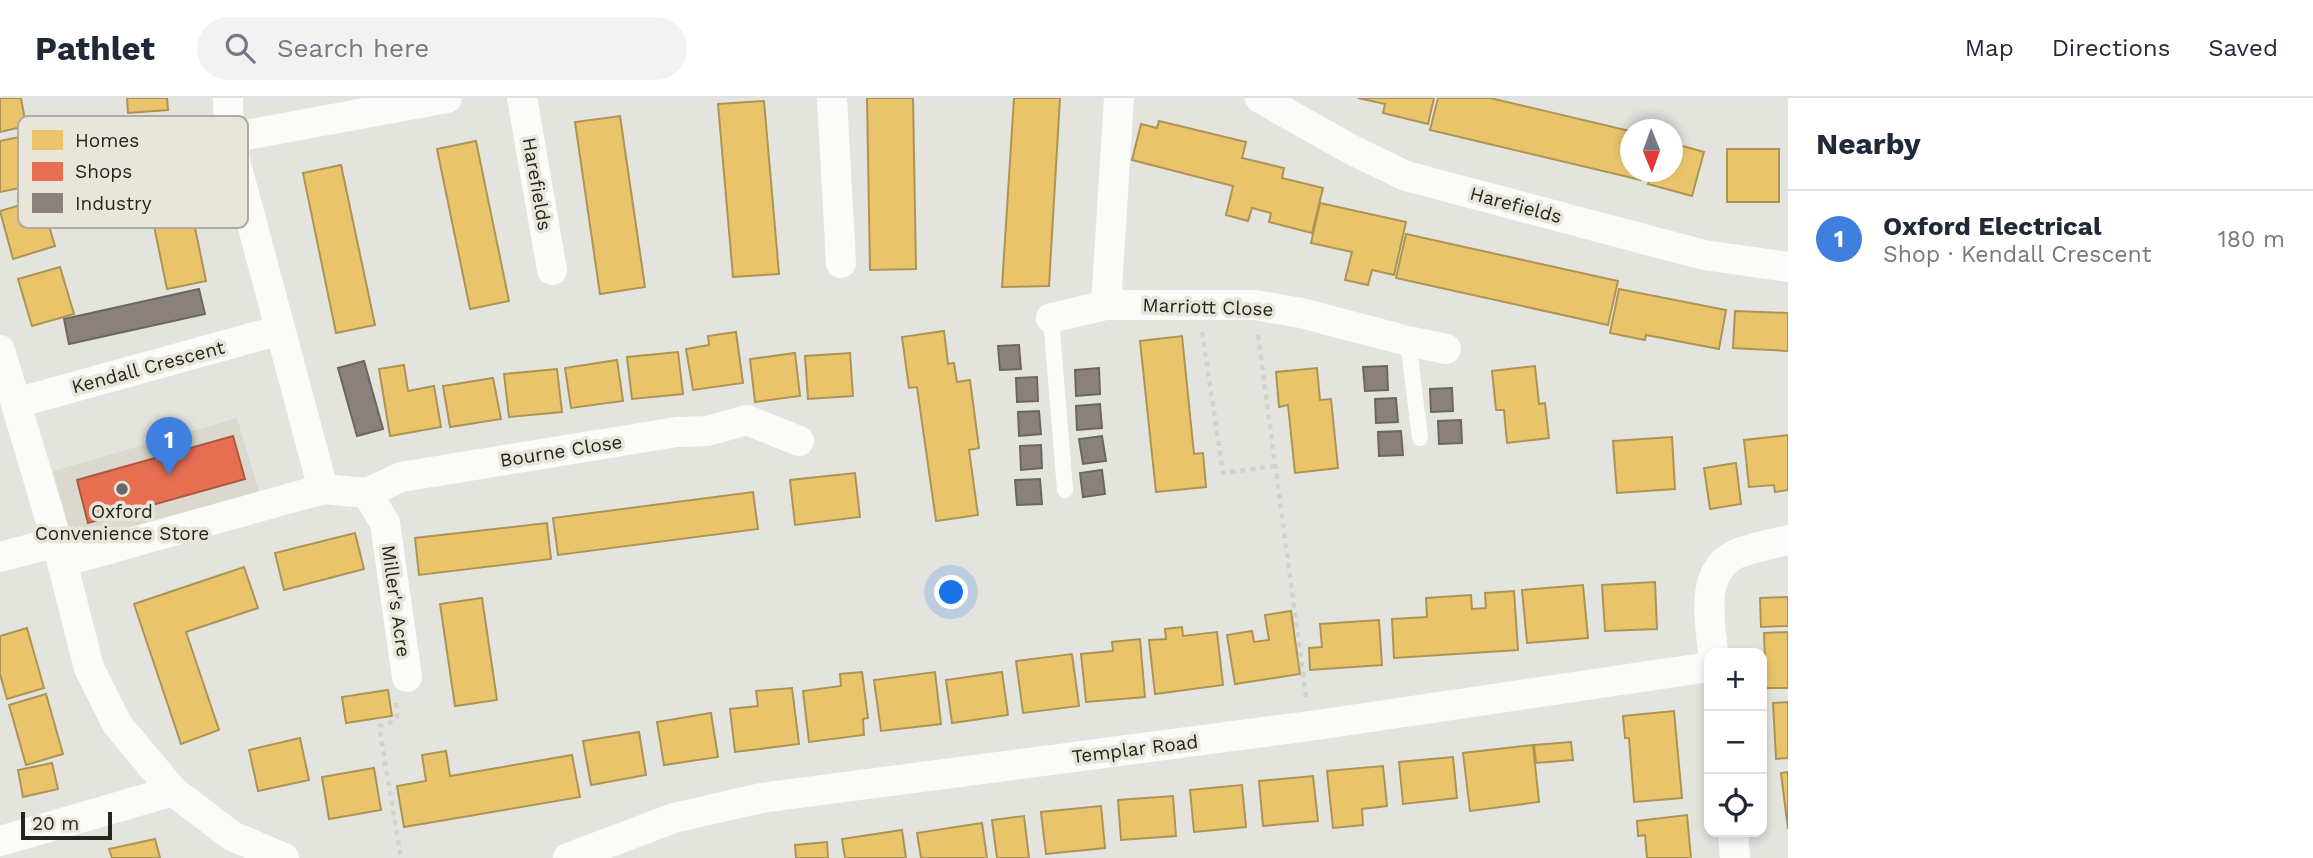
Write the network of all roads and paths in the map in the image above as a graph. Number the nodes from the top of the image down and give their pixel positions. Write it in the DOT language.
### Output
graph roads {
  1 [pos="228,98"];
  2 [pos="447,98"];
  3 [pos="522,98"];
  4 [pos="832,98"];
  5 [pos="1119,98"];
  6 [pos="1260,98"];
  7 [pos="228,116"];
  8 [pos="248,135"];
  9 [pos="248,211"];
  10 [pos="841,264"];
  11 [pos="1788,267"];
  12 [pos="552,270"];
  13 [pos="1198,303"];
  14 [pos="1106,304"];
  15 [pos="1255,306"];
  16 [pos="1051,318"];
  17 [pos="279,330"];
  18 [pos="1408,341"];
  19 [pos="1446,349"];
  20 [pos="0,350"];
  21 [pos="16,403"];
  22 [pos="1420,438"];
  23 [pos="799,440"];
  24 [pos="1275,466"];
  25 [pos="323,489"];
  26 [pos="1065,490"];
  27 [pos="367,493"];
  28 [pos="1788,540"];
  29 [pos="59,552"];
  30 [pos="0,557"];
  31 [pos="1713,648"];
  32 [pos="1704,668"];
  33 [pos="407,677"];
  34 [pos="1310,726"];
  35 [pos="173,791"];
  36 [pos="1733,837"];
  37 [pos="0,841"];
  38 [pos="284,858"];
  39 [pos="401,858"];
  40 [pos="568,858"];
  41 [pos="1735,858"];
  1 -- 7 [label="street"];
  2 -- 8 [label="street"];
  3 -- 12 [label="street, Harefields"];
  4 -- 10 [label="street"];
  5 -- 14 [label="street"];
  6 -- 11 [label="street, Harefields"];
  9 -- 17 [label="street"];
  13 -- 14 [label="street, Marriott Close"];
  13 -- 15 [label="street, Marriott Close"];
  13 -- 24 [label="path"];
  14 -- 16 [label="street, Marriott Close"];
  15 -- 18 [label="street, Marriott Close"];
  15 -- 24 [label="path"];
  16 -- 26 [label="lane"];
  17 -- 21 [label="street, Kendall Crescent"];
  17 -- 25 [label="street"];
  18 -- 19 [label="street, Marriott Close"];
  18 -- 22 [label="lane"];
  20 -- 21 [label="street"];
  21 -- 29 [label="street"];
  23 -- 27 [label="street, Bourne Close"];
  24 -- 34 [label="path"];
  25 -- 27 [label="street"];
  25 -- 29 [label="street"];
  27 -- 33 [label="street, Miller's Acre"];
  28 -- 31 [label="street"];
  29 -- 30 [label="street"];
  29 -- 35 [label="street"];
  32 -- 34 [label="street, Templar Road"];
  33 -- 39 [label="path, Miller's Acre"];
  34 -- 40 [label="street, Templar Road"];
  35 -- 37 [label="street"];
  35 -- 38 [label="street"];
  36 -- 41 [label="street"];
}
